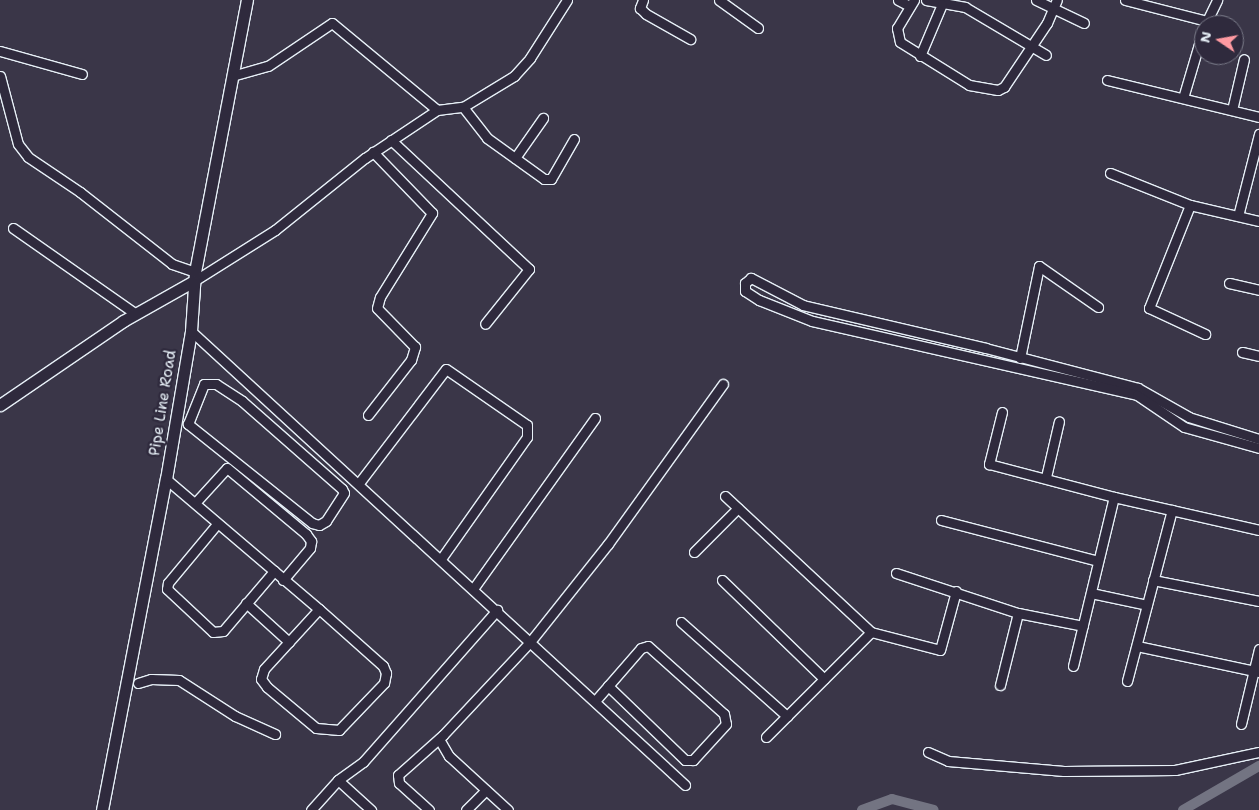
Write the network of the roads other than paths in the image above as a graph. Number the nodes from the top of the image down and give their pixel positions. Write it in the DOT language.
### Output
graph roads {
  1 [pos="246,0"];
  2 [pos="567,0"];
  3 [pos="643,0"];
  4 [pos="719,0"];
  5 [pos="898,0"];
  6 [pos="926,0"];
  7 [pos="1036,0"];
  8 [pos="1125,0"];
  9 [pos="1217,0"];
  10 [pos="912,3"];
  11 [pos="942,4"];
  12 [pos="1055,4"];
  13 [pos="1210,15"];
  14 [pos="1194,21"];
  15 [pos="1084,23"];
  16 [pos="758,28"];
  17 [pos="690,38"];
  18 [pos="1032,45"];
  19 [pos="0,51"];
  20 [pos="1046,55"];
  21 [pos="920,56"];
  22 [pos="1194,61"];
  23 [pos="1243,65"];
  24 [pos="82,74"];
  25 [pos="0,76"];
  26 [pos="232,76"];
  27 [pos="1107,80"];
  28 [pos="1183,98"];
  29 [pos="464,107"];
  30 [pos="437,110"];
  31 [pos="1232,110"];
  32 [pos="1259,117"];
  33 [pos="544,118"];
  34 [pos="1259,134"];
  35 [pos="574,139"];
  36 [pos="391,140"];
  37 [pos="373,152"];
  38 [pos="515,158"];
  39 [pos="1110,173"];
  40 [pos="1190,205"];
  41 [pos="1238,216"];
  42 [pos="1259,221"];
  43 [pos="13,228"];
  44 [pos="195,276"];
  45 [pos="1228,283"];
  46 [pos="1259,290"];
  47 [pos="1098,307"];
  48 [pos="136,314"];
  49 [pos="485,324"];
  50 [pos="191,331"];
  51 [pos="1205,334"];
  52 [pos="1242,352"];
  53 [pos="1259,356"];
  54 [pos="1020,358"];
  55 [pos="723,384"];
  56 [pos="253,387"];
  57 [pos="2,400"];
  58 [pos="242,401"];
  59 [pos="1002,412"];
  60 [pos="368,415"];
  61 [pos="1187,415"];
  62 [pos="595,418"];
  63 [pos="1059,421"];
  64 [pos="1180,424"];
  65 [pos="1259,439"];
  66 [pos="1259,448"];
  67 [pos="333,459"];
  68 [pos="323,470"];
  69 [pos="1046,478"];
  70 [pos="166,479"];
  71 [pos="359,483"];
  72 [pos="724,496"];
  73 [pos="1114,498"];
  74 [pos="195,503"];
  75 [pos="738,508"];
  76 [pos="1172,510"];
  77 [pos="941,520"];
  78 [pos="217,524"];
  79 [pos="1259,530"];
  80 [pos="694,552"];
  81 [pos="441,559"];
  82 [pos="1098,561"];
  83 [pos="274,571"];
  84 [pos="896,572"];
  85 [pos="283,580"];
  86 [pos="722,580"];
  87 [pos="1153,580"];
  88 [pos="473,589"];
  89 [pos="956,591"];
  90 [pos="1091,593"];
  91 [pos="1259,601"];
  92 [pos="246,603"];
  93 [pos="1147,605"];
  94 [pos="319,610"];
  95 [pos="496,610"];
  96 [pos="1018,613"];
  97 [pos="681,622"];
  98 [pos="1083,626"];
  99 [pos="871,632"];
  100 [pos="289,642"];
  101 [pos="530,642"];
  102 [pos="1137,646"];
  103 [pos="1259,649"];
  104 [pos="1073,666"];
  105 [pos="1256,672"];
  106 [pos="824,678"];
  107 [pos="1127,681"];
  108 [pos="138,683"];
  109 [pos="1000,685"];
  110 [pos="608,686"];
  111 [pos="595,702"];
  112 [pos="787,716"];
  113 [pos="1241,724"];
  114 [pos="275,734"];
  115 [pos="766,737"];
  116 [pos="439,738"];
  117 [pos="928,752"];
  118 [pos="1259,752"];
  119 [pos="338,780"];
  120 [pos="685,785"];
  121 [pos="486,790"];
  122 [pos="102,810"];
  123 [pos="310,810"];
  124 [pos="372,810"];
  125 [pos="429,810"];
  126 [pos="466,810"];
  127 [pos="508,810"];
  1 -- 26 [label="street, Pipe Line Road"];
  2 -- 29 [label="street"];
  3 -- 17 [label="street"];
  4 -- 16 [label="street"];
  5 -- 10 [label="street"];
  6 -- 11 [label="street"];
  7 -- 12 [label="street"];
  8 -- 14 [label="street"];
  9 -- 13 [label="street"];
  10 -- 21 [label="street"];
  11 -- 18 [label="street"];
  11 -- 21 [label="street"];
  12 -- 15 [label="street"];
  12 -- 18 [label="street"];
  18 -- 20 [label="street"];
  18 -- 21 [label="street"];
  19 -- 24 [label="street"];
  22 -- 28 [label="street"];
  23 -- 31 [label="street"];
  25 -- 44 [label="street"];
  26 -- 30 [label="street"];
  26 -- 44 [label="street, Pipe Line Road"];
  27 -- 28 [label="street"];
  28 -- 31 [label="street"];
  29 -- 30 [label="street"];
  29 -- 38 [label="street"];
  30 -- 36 [label="street"];
  31 -- 32 [label="street"];
  33 -- 38 [label="street"];
  34 -- 41 [label="street"];
  35 -- 38 [label="street"];
  36 -- 37 [label="street"];
  36 -- 49 [label="street"];
  37 -- 44 [label="street"];
  37 -- 60 [label="street"];
  39 -- 40 [label="street"];
  40 -- 41 [label="street"];
  40 -- 51 [label="street"];
  41 -- 42 [label="street"];
  43 -- 48 [label="street"];
  44 -- 48 [label="street"];
  44 -- 50 [label="street, Pipe Line Road"];
  45 -- 46 [label="street"];
  47 -- 54 [label="street"];
  48 -- 57 [label="street"];
  50 -- 56 [label="street"];
  50 -- 70 [label="street, Pipe Line Road"];
  52 -- 53 [label="street"];
  54 -- 61 [label="street"];
  54 -- 64 [label="street"];
  55 -- 101 [label="street"];
  56 -- 58 [label="street"];
  56 -- 67 [label="street"];
  58 -- 68 [label="street"];
  58 -- 68 [label="street"];
  59 -- 69 [label="street"];
  61 -- 64 [label="street"];
  61 -- 65 [label="street"];
  62 -- 88 [label="street"];
  63 -- 69 [label="street"];
  64 -- 66 [label="street"];
  67 -- 68 [label="street"];
  67 -- 71 [label="street"];
  69 -- 73 [label="street"];
  70 -- 74 [label="street"];
  70 -- 122 [label="street, Pipe Line Road"];
  71 -- 81 [label="street"];
  71 -- 81 [label="street"];
  72 -- 75 [label="street"];
  73 -- 76 [label="street"];
  73 -- 82 [label="street"];
  74 -- 78 [label="street"];
  74 -- 85 [label="street"];
  75 -- 80 [label="street"];
  75 -- 99 [label="street"];
  76 -- 79 [label="street"];
  76 -- 87 [label="street"];
  77 -- 82 [label="street"];
  78 -- 83 [label="street"];
  78 -- 92 [label="street"];
  81 -- 88 [label="street"];
  82 -- 90 [label="street"];
  83 -- 85 [label="street"];
  83 -- 92 [label="street"];
  84 -- 89 [label="street"];
  85 -- 94 [label="street"];
  86 -- 106 [label="street"];
  87 -- 91 [label="street"];
  87 -- 93 [label="street"];
  88 -- 95 [label="street"];
  89 -- 96 [label="street"];
  89 -- 99 [label="street"];
  90 -- 93 [label="street"];
  90 -- 98 [label="street"];
  92 -- 100 [label="street"];
  93 -- 102 [label="street"];
  94 -- 100 [label="street"];
  94 -- 100 [label="street"];
  95 -- 101 [label="street"];
  95 -- 119 [label="street"];
  96 -- 98 [label="street"];
  96 -- 109 [label="street"];
  97 -- 112 [label="street"];
  98 -- 104 [label="street"];
  99 -- 106 [label="street"];
  101 -- 111 [label="street"];
  101 -- 116 [label="street"];
  102 -- 105 [label="street"];
  102 -- 107 [label="street"];
  103 -- 105 [label="street"];
  105 -- 113 [label="street"];
  106 -- 112 [label="street"];
  108 -- 114 [label="street"];
  110 -- 110 [label="street"];
  110 -- 111 [label="street"];
  111 -- 120 [label="street"];
  112 -- 115 [label="street"];
  116 -- 121 [label="street"];
  116 -- 125 [label="street"];
  117 -- 118 [label="street"];
  119 -- 123 [label="street"];
  119 -- 124 [label="street"];
  121 -- 126 [label="street"];
  121 -- 127 [label="street"];
}
